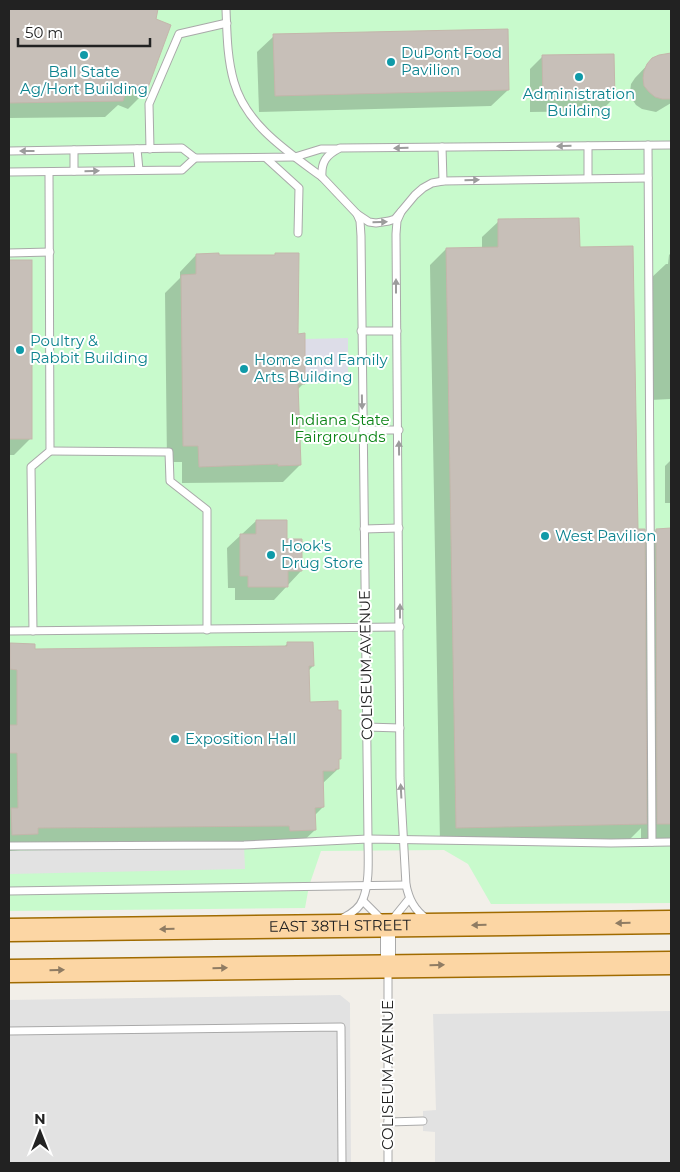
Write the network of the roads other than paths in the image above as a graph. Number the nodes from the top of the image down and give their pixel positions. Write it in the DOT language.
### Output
graph roads {
  1 [pos="226,9"];
  2 [pos="227,23"];
  3 [pos="648,145"];
  4 [pos="671,145"];
  5 [pos="588,146"];
  6 [pos="442,147"];
  7 [pos="340,148"];
  8 [pos="137,149"];
  9 [pos="150,149"];
  10 [pos="74,150"];
  11 [pos="9,151"];
  12 [pos="295,157"];
  13 [pos="194,158"];
  14 [pos="266,158"];
  15 [pos="139,170"];
  16 [pos="74,171"];
  17 [pos="9,172"];
  18 [pos="49,172"];
  19 [pos="322,177"];
  20 [pos="588,178"];
  21 [pos="648,178"];
  22 [pos="443,181"];
  23 [pos="401,212"];
  24 [pos="357,214"];
  25 [pos="298,234"];
  26 [pos="50,252"];
  27 [pos="9,253"];
  28 [pos="361,331"];
  29 [pos="397,331"];
  30 [pos="362,430"];
  31 [pos="398,430"];
  32 [pos="50,451"];
  33 [pos="400,528"];
  34 [pos="364,529"];
  35 [pos="400,627"];
  36 [pos="365,628"];
  37 [pos="208,630"];
  38 [pos="9,631"];
  39 [pos="33,631"];
  40 [pos="366,727"];
  41 [pos="400,728"];
  42 [pos="368,839"];
  43 [pos="404,839"];
  44 [pos="652,842"];
  45 [pos="671,842"];
  46 [pos="9,846"];
  47 [pos="406,884"];
  48 [pos="367,885"];
  49 [pos="9,891"];
  50 [pos="409,899"];
  51 [pos="363,901"];
  52 [pos="671,922"];
  53 [pos="450,925"];
  54 [pos="388,926"];
  55 [pos="321,927"];
  56 [pos="9,930"];
  57 [pos="671,963"];
  58 [pos="388,966"];
  59 [pos="9,970"];
  60 [pos="9,1031"];
  61 [pos="388,1122"];
  62 [pos="423,1122"];
  63 [pos="342,1163"];
  64 [pos="388,1163"];
  1 -- 2 [label="lane"];
  2 -- 9 [label="lane"];
  2 -- 12 [label="lane"];
  3 -- 4 [label="lane"];
  3 -- 5 [label="lane"];
  3 -- 21 [label="lane"];
  5 -- 6 [label="lane, one-way"];
  5 -- 20 [label="lane"];
  6 -- 7 [label="lane, one-way"];
  6 -- 22 [label="lane"];
  7 -- 12 [label="lane"];
  7 -- 19 [label="lane"];
  8 -- 9 [label="lane"];
  8 -- 10 [label="lane"];
  8 -- 15 [label="lane"];
  9 -- 13 [label="lane"];
  10 -- 11 [label="lane, one-way"];
  10 -- 16 [label="lane"];
  12 -- 14 [label="lane"];
  12 -- 19 [label="lane"];
  13 -- 14 [label="lane"];
  13 -- 15 [label="lane"];
  14 -- 25 [label="lane"];
  16 -- 15 [label="lane, one-way"];
  16 -- 18 [label="lane"];
  17 -- 18 [label="lane"];
  18 -- 26 [label="lane"];
  19 -- 24 [label="lane"];
  20 -- 21 [label="lane"];
  22 -- 20 [label="lane, one-way"];
  21 -- 44 [label="lane"];
  22 -- 23 [label="lane"];
  24 -- 23 [label="lane, one-way"];
  29 -- 23 [label="lane, one-way"];
  24 -- 28 [label="lane, COLISEUM AVENUE"];
  26 -- 27 [label="lane"];
  26 -- 32 [label="lane"];
  28 -- 29 [label="lane"];
  28 -- 30 [label="lane, COLISEUM AVENUE, one-way"];
  29 -- 31 [label="lane"];
  30 -- 31 [label="lane"];
  30 -- 34 [label="lane, COLISEUM AVENUE"];
  33 -- 31 [label="lane, one-way"];
  32 -- 37 [label="lane"];
  32 -- 39 [label="lane"];
  33 -- 34 [label="lane"];
  35 -- 33 [label="lane, one-way"];
  34 -- 36 [label="lane, COLISEUM AVENUE"];
  35 -- 36 [label="lane"];
  35 -- 41 [label="lane"];
  36 -- 37 [label="lane"];
  36 -- 40 [label="lane, COLISEUM AVENUE"];
  37 -- 39 [label="lane"];
  38 -- 39 [label="lane"];
  40 -- 41 [label="lane"];
  40 -- 42 [label="lane, COLISEUM AVENUE"];
  43 -- 41 [label="lane, one-way"];
  42 -- 43 [label="lane"];
  42 -- 46 [label="lane"];
  42 -- 48 [label="lane, COLISEUM AVENUE"];
  43 -- 44 [label="lane"];
  43 -- 47 [label="lane"];
  44 -- 45 [label="lane"];
  47 -- 48 [label="lane"];
  47 -- 50 [label="lane"];
  48 -- 49 [label="lane"];
  48 -- 51 [label="lane, COLISEUM AVENUE"];
  50 -- 53 [label="lane"];
  50 -- 54 [label="lane"];
  51 -- 54 [label="lane"];
  51 -- 55 [label="lane"];
  52 -- 53 [label="main road, EAST 38TH STREET, one-way"];
  53 -- 54 [label="main road, EAST 38TH STREET"];
  54 -- 55 [label="main road, EAST 38TH STREET"];
  54 -- 58 [label="street, COLISEUM AVENUE"];
  55 -- 56 [label="main road, EAST 38TH STREET, one-way"];
  58 -- 57 [label="main road, one-way"];
  59 -- 58 [label="main road, one-way"];
  58 -- 61 [label="lane, COLISEUM AVENUE"];
  60 -- 63 [label="lane"];
  61 -- 62 [label="lane"];
  61 -- 64 [label="lane, COLISEUM AVENUE"];
}
